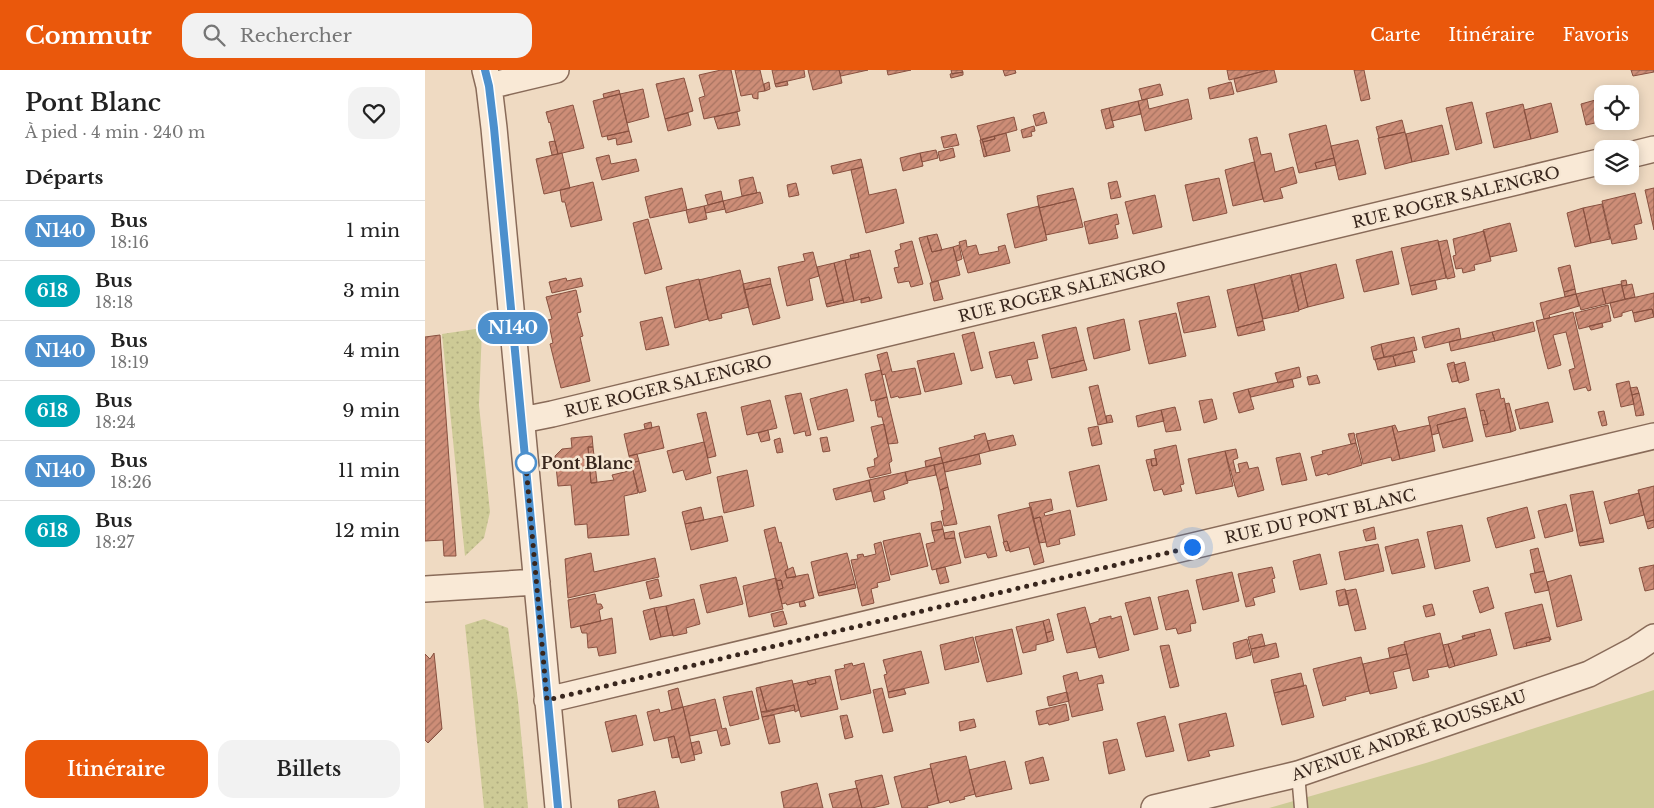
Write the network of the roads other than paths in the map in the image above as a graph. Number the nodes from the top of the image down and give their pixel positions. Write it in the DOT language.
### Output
graph roads {
  1 [pos="556,70"];
  2 [pos="487,78"];
  3 [pos="1654,149"];
  4 [pos="1639,153"];
  5 [pos="1594,164"];
  6 [pos="522,420"];
  7 [pos="1654,436"];
  8 [pos="537,582"];
  9 [pos="425,589"];
  10 [pos="1654,637"];
  11 [pos="547,700"];
  12 [pos="1299,774"];
  13 [pos="558,808"];
  14 [pos="1154,808"];
  15 [pos="1301,808"];
  1 -- 2 [label="street"];
  2 -- 6 [label="street"];
  3 -- 4 [label="street"];
  5 -- 6 [label="street, RUE ROGER SALENGRO"];
  6 -- 8 [label="street"];
  7 -- 11 [label="street, RUE DU PONT BLANC"];
  8 -- 9 [label="street"];
  8 -- 11 [label="street"];
  10 -- 12 [label="street, AVENUE ANDRÉ ROUSSEAU"];
  11 -- 13 [label="street"];
  12 -- 14 [label="street, AVENUE ANDRÉ ROUSSEAU"];
  12 -- 15 [label="lane"];
}
